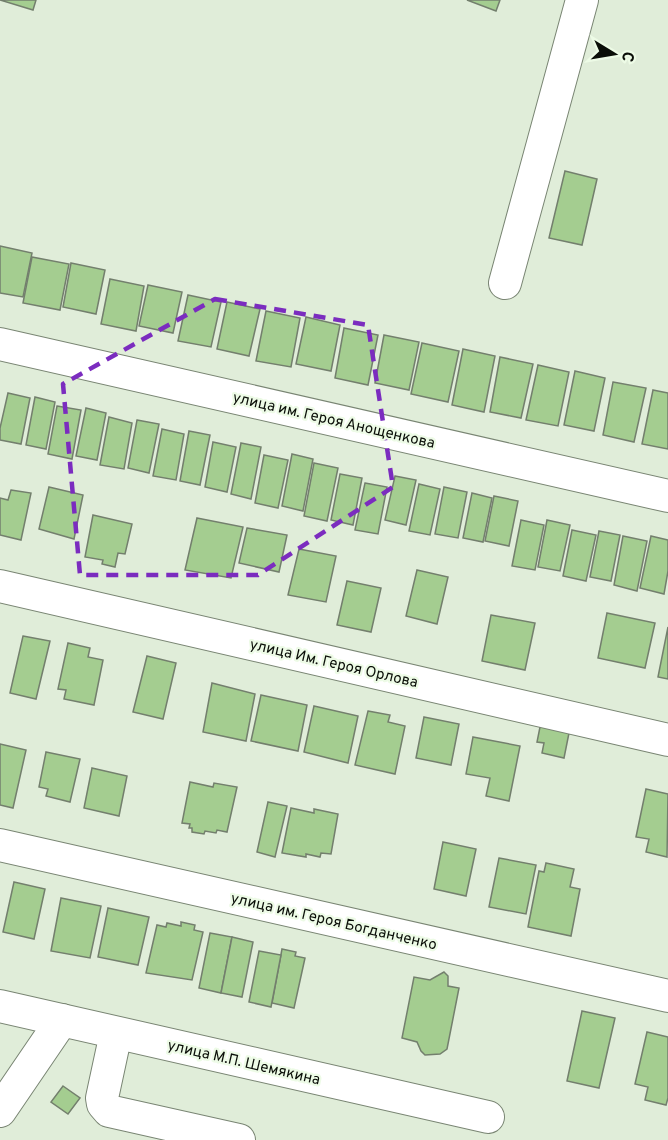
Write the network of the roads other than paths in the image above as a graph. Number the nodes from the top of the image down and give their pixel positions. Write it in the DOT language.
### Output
graph roads {
  1 [pos="582,0"];
  2 [pos="505,283"];
  3 [pos="0,344"];
  4 [pos="668,496"];
  5 [pos="0,586"];
  6 [pos="668,740"];
  7 [pos="0,845"];
  8 [pos="668,996"];
  9 [pos="0,1006"];
  10 [pos="62,1020"];
  11 [pos="116,1033"];
  12 [pos="0,1111"];
  13 [pos="488,1117"];
  14 [pos="221,1138"];
  1 -- 2 [label="street"];
  3 -- 4 [label="street, улица им. Героя Анощенкова"];
  5 -- 6 [label="street, улица Им. Героя Орлова"];
  7 -- 8 [label="street, улица им. Героя Богданченко"];
  9 -- 10 [label="street, улица М.П. Шемякина"];
  10 -- 11 [label="street, улица М.П. Шемякина"];
  10 -- 12 [label="street"];
  11 -- 13 [label="street, улица М.П. Шемякина"];
  11 -- 14 [label="street"];
}
